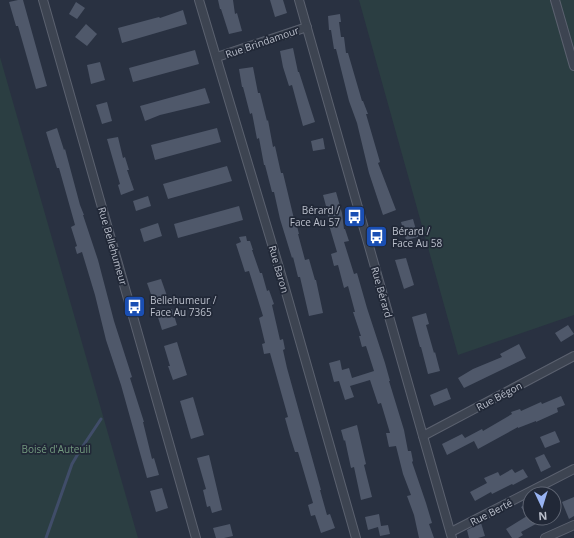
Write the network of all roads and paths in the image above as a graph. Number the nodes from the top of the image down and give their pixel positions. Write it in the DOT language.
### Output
graph roads {
  1 [pos="43,0"];
  2 [pos="199,0"];
  3 [pos="299,0"];
  4 [pos="555,0"];
  5 [pos="307,27"];
  6 [pos="217,57"];
  7 [pos="574,66"];
  8 [pos="574,356"];
  9 [pos="423,436"];
  10 [pos="574,469"];
  11 [pos="574,525"];
  12 [pos="452,535"];
  13 [pos="196,538"];
  14 [pos="356,538"];
  15 [pos="545,538"];
  1 -- 13 [label="street, Rue Bellehumeur"];
  2 -- 6 [label="street, Rue Baron"];
  3 -- 5 [label="street, Rue Bérard"];
  4 -- 7 [label="street"];
  5 -- 6 [label="street, Rue Brindamour"];
  5 -- 9 [label="street, Rue Bérard"];
  6 -- 14 [label="street, Rue Baron"];
  8 -- 9 [label="street, Rue Bégon"];
  9 -- 12 [label="street, Rue Bérard"];
  10 -- 12 [label="street, Rue Berté"];
  11 -- 15 [label="street"];
}
